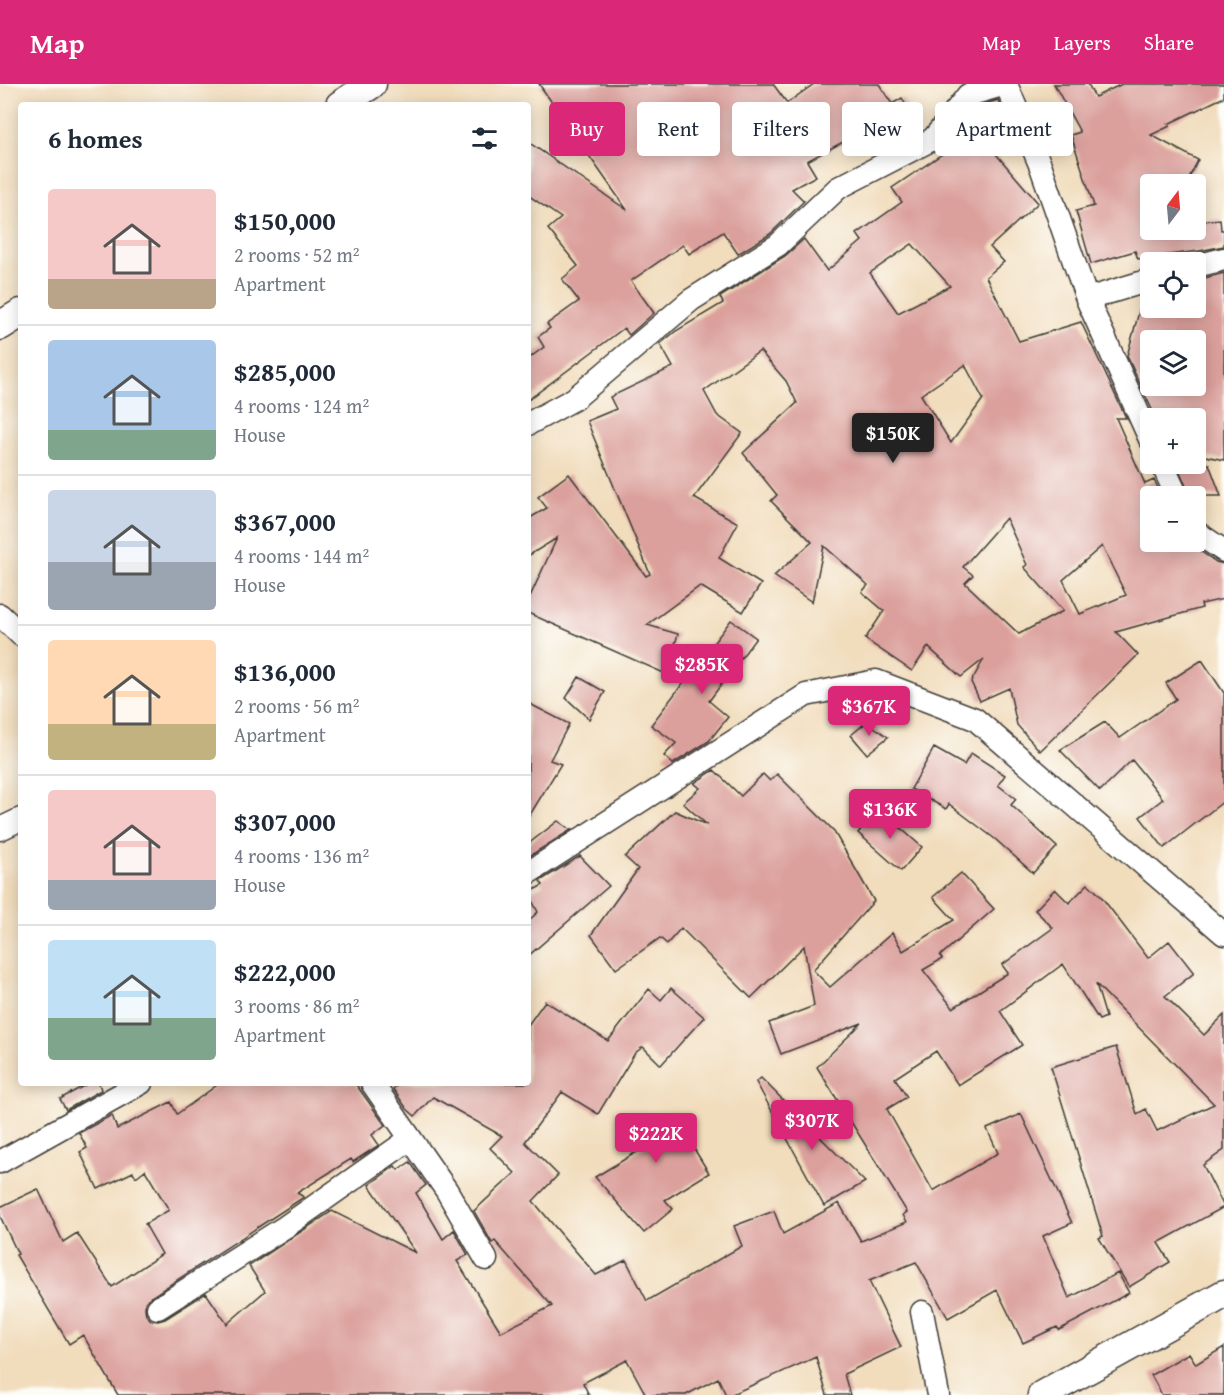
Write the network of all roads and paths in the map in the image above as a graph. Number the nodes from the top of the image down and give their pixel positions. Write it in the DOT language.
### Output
graph roads {
  1 [pos="372,84"];
  2 [pos="345,102"];
  3 [pos="1224,259"];
  4 [pos="1206,264"];
  5 [pos="1140,283"];
  6 [pos="1087,299"];
  7 [pos="18,315"];
  8 [pos="0,326"];
  9 [pos="1140,417"];
  10 [pos="531,422"];
  11 [pos="1206,539"];
  12 [pos="1224,551"];
  13 [pos="0,615"];
  14 [pos="18,632"];
  15 [pos="18,820"];
  16 [pos="0,829"];
  17 [pos="531,871"];
  18 [pos="1224,934"];
  19 [pos="136,1086"];
  20 [pos="374,1086"];
  21 [pos="410,1139"];
  22 [pos="0,1162"];
  23 [pos="486,1259"];
  24 [pos="1224,1294"];
  25 [pos="158,1308"];
  26 [pos="922,1312"];
  27 [pos="938,1395"];
  28 [pos="1042,1395"];
  1 -- 2 [label="street"];
  3 -- 4 [label="street"];
  5 -- 6 [label="street"];
  6 -- 9 [label="street"];
  6 -- 10 [label="street"];
  7 -- 8 [label="street"];
  11 -- 12 [label="street"];
  13 -- 14 [label="street"];
  15 -- 16 [label="street"];
  17 -- 18 [label="street"];
  19 -- 22 [label="street"];
  20 -- 21 [label="street"];
  21 -- 23 [label="street"];
  21 -- 25 [label="street"];
  24 -- 28 [label="street"];
  26 -- 27 [label="street"];
}
